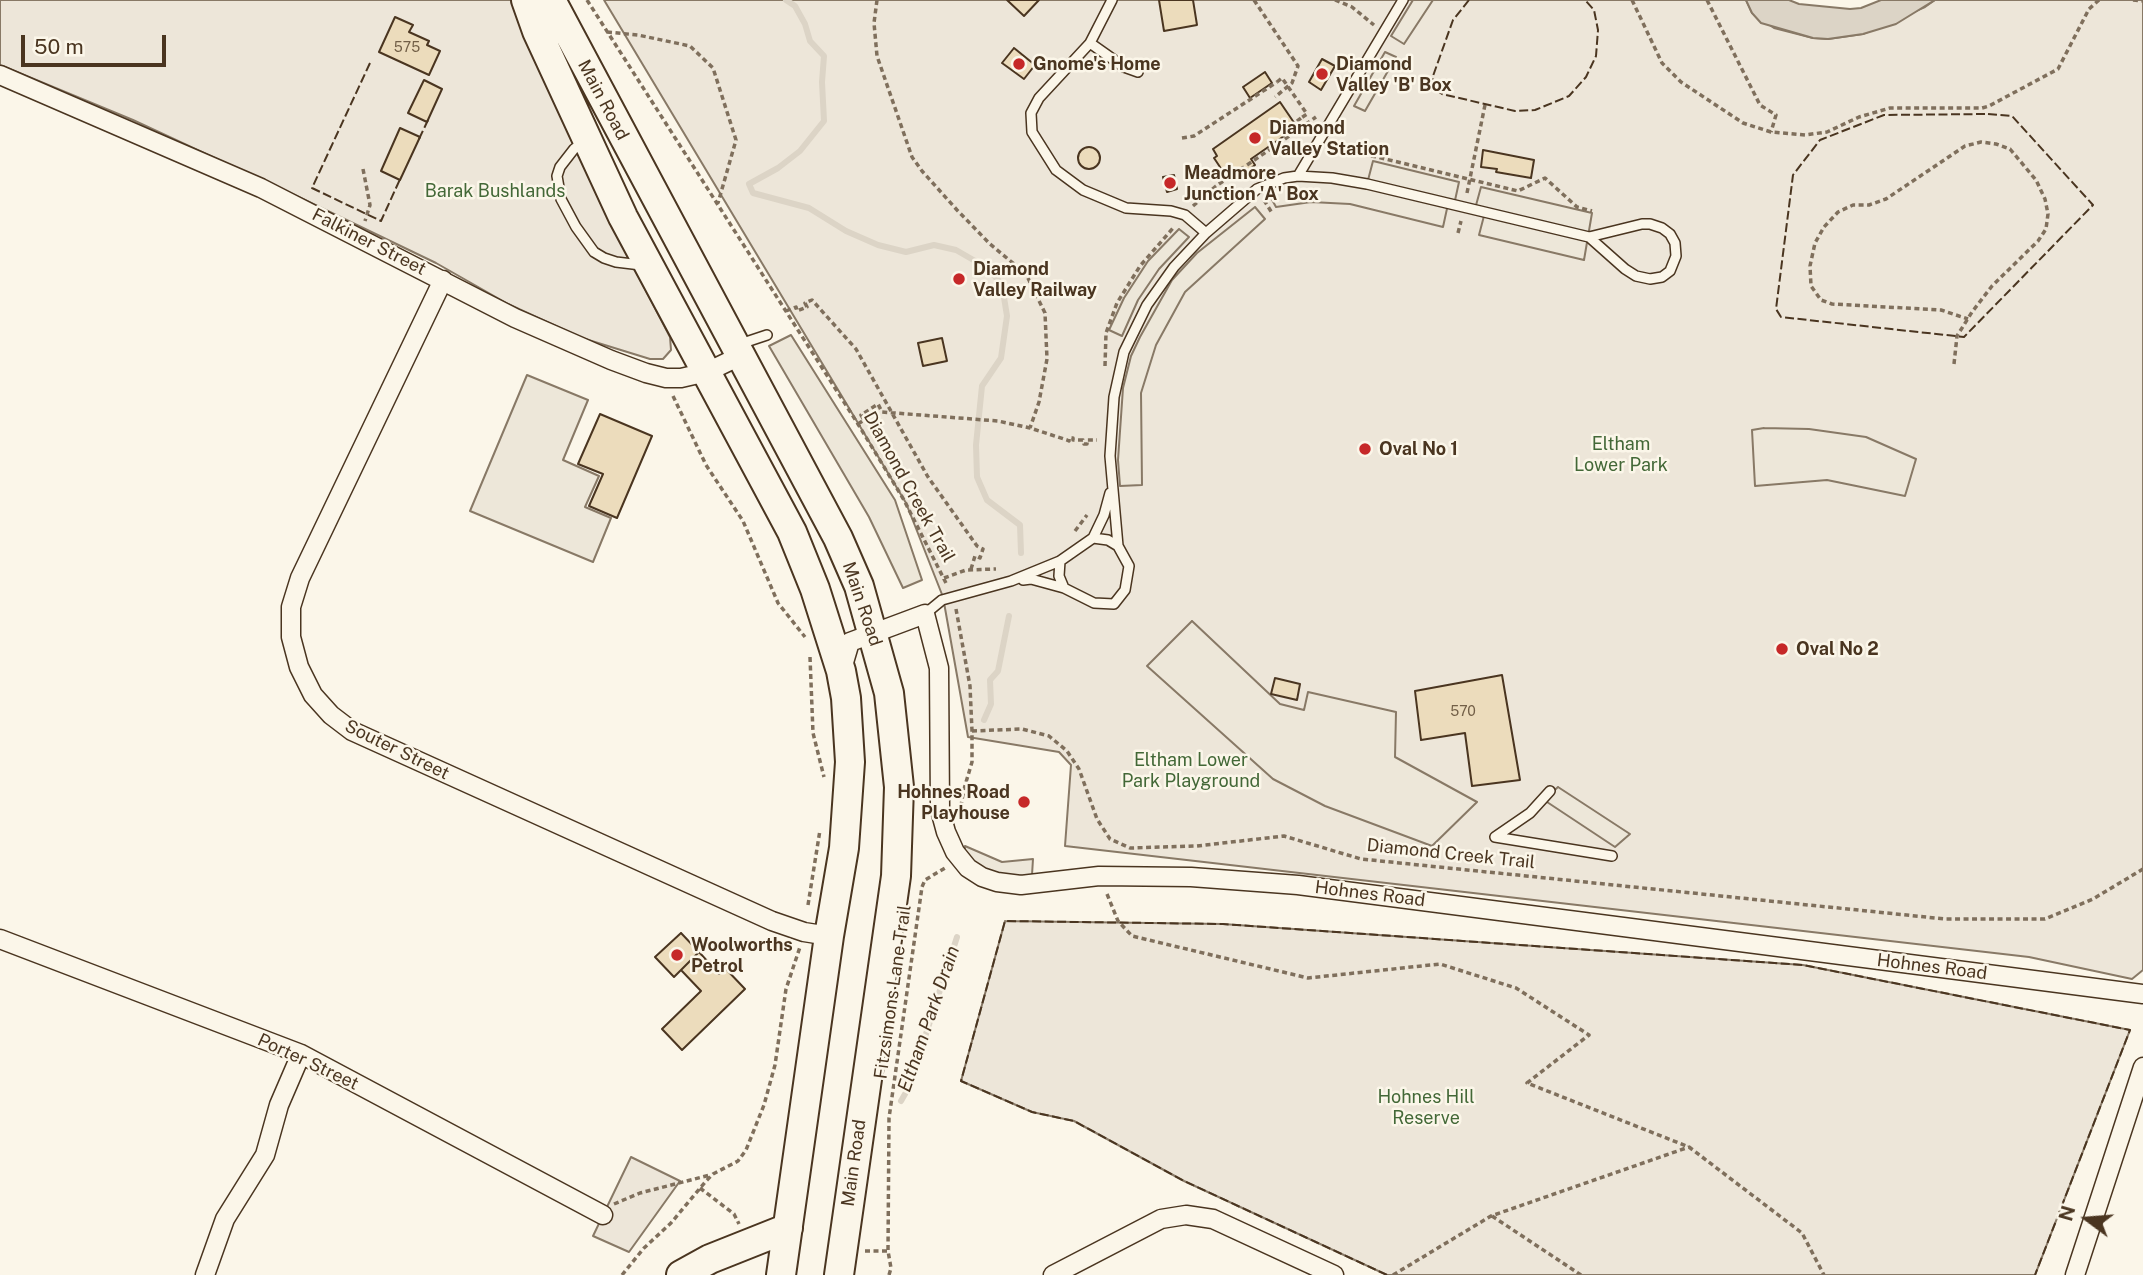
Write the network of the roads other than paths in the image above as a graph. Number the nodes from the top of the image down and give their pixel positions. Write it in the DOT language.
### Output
graph roads {
  1 [pos="526,0"];
  2 [pos="551,0"];
  3 [pos="1112,0"];
  4 [pos="1403,0"];
  5 [pos="1090,43"];
  6 [pos="1138,72"];
  7 [pos="0,75"];
  8 [pos="586,140"];
  9 [pos="628,148"];
  10 [pos="1298,176"];
  11 [pos="1206,233"];
  12 [pos="1589,237"];
  13 [pos="650,266"];
  14 [pos="443,280"];
  15 [pos="767,335"];
  16 [pos="737,351"];
  17 [pos="708,372"];
  18 [pos="1112,488"];
  19 [pos="1093,538"];
  20 [pos="1118,546"];
  21 [pos="1060,561"];
  22 [pos="1010,581"];
  23 [pos="1064,589"];
  24 [pos="925,614"];
  25 [pos="874,632"];
  26 [pos="841,671"];
  27 [pos="1550,791"];
  28 [pos="1612,856"];
  29 [pos="828,936"];
  30 [pos="0,939"];
  31 [pos="2143,994"];
  32 [pos="300,1054"];
  33 [pos="2143,1067"];
  34 [pos="603,1215"];
  35 [pos="789,1227"];
  36 [pos="205,1275"];
  37 [pos="681,1275"];
  38 [pos="781,1275"];
  39 [pos="839,1275"];
  40 [pos="1053,1275"];
  41 [pos="1334,1275"];
  42 [pos="2075,1275"];
  1 -- 8 [label="main road, Main Road"];
  2 -- 9 [label="main road, Main Road"];
  3 -- 5 [label="lane"];
  4 -- 10 [label="lane"];
  5 -- 6 [label="lane"];
  5 -- 11 [label="lane"];
  7 -- 14 [label="street, Falkiner Street"];
  8 -- 9 [label="main road"];
  8 -- 13 [label="main road, Main Road"];
  8 -- 13 [label="lane"];
  9 -- 16 [label="main road, Main Road"];
  10 -- 11 [label="lane"];
  10 -- 12 [label="lane"];
  11 -- 18 [label="lane"];
  12 -- 12 [label="lane"];
  13 -- 17 [label="main road, Main Road"];
  14 -- 17 [label="street, Falkiner Street"];
  14 -- 29 [label="street, Souter Street"];
  15 -- 16 [label="lane"];
  16 -- 17 [label="street, Falkiner Street"];
  16 -- 25 [label="main road, Main Road"];
  17 -- 26 [label="main road, Main Road"];
  18 -- 19 [label="lane"];
  18 -- 20 [label="lane"];
  19 -- 20 [label="lane"];
  19 -- 21 [label="lane"];
  20 -- 23 [label="lane"];
  21 -- 22 [label="lane"];
  21 -- 23 [label="lane"];
  22 -- 23 [label="lane"];
  22 -- 24 [label="lane"];
  24 -- 25 [label="street"];
  24 -- 31 [label="street, Hohnes Road"];
  25 -- 26 [label="street"];
  25 -- 39 [label="main road, Main Road"];
  26 -- 29 [label="main road, Main Road"];
  27 -- 28 [label="lane"];
  29 -- 35 [label="main road, Main Road"];
  30 -- 32 [label="street, Porter Street"];
  32 -- 34 [label="street, Porter Street"];
  32 -- 36 [label="street"];
  33 -- 42 [label="street"];
  35 -- 37 [label="main road"];
  35 -- 38 [label="main road, Main Road"];
  40 -- 41 [label="street"];
}
